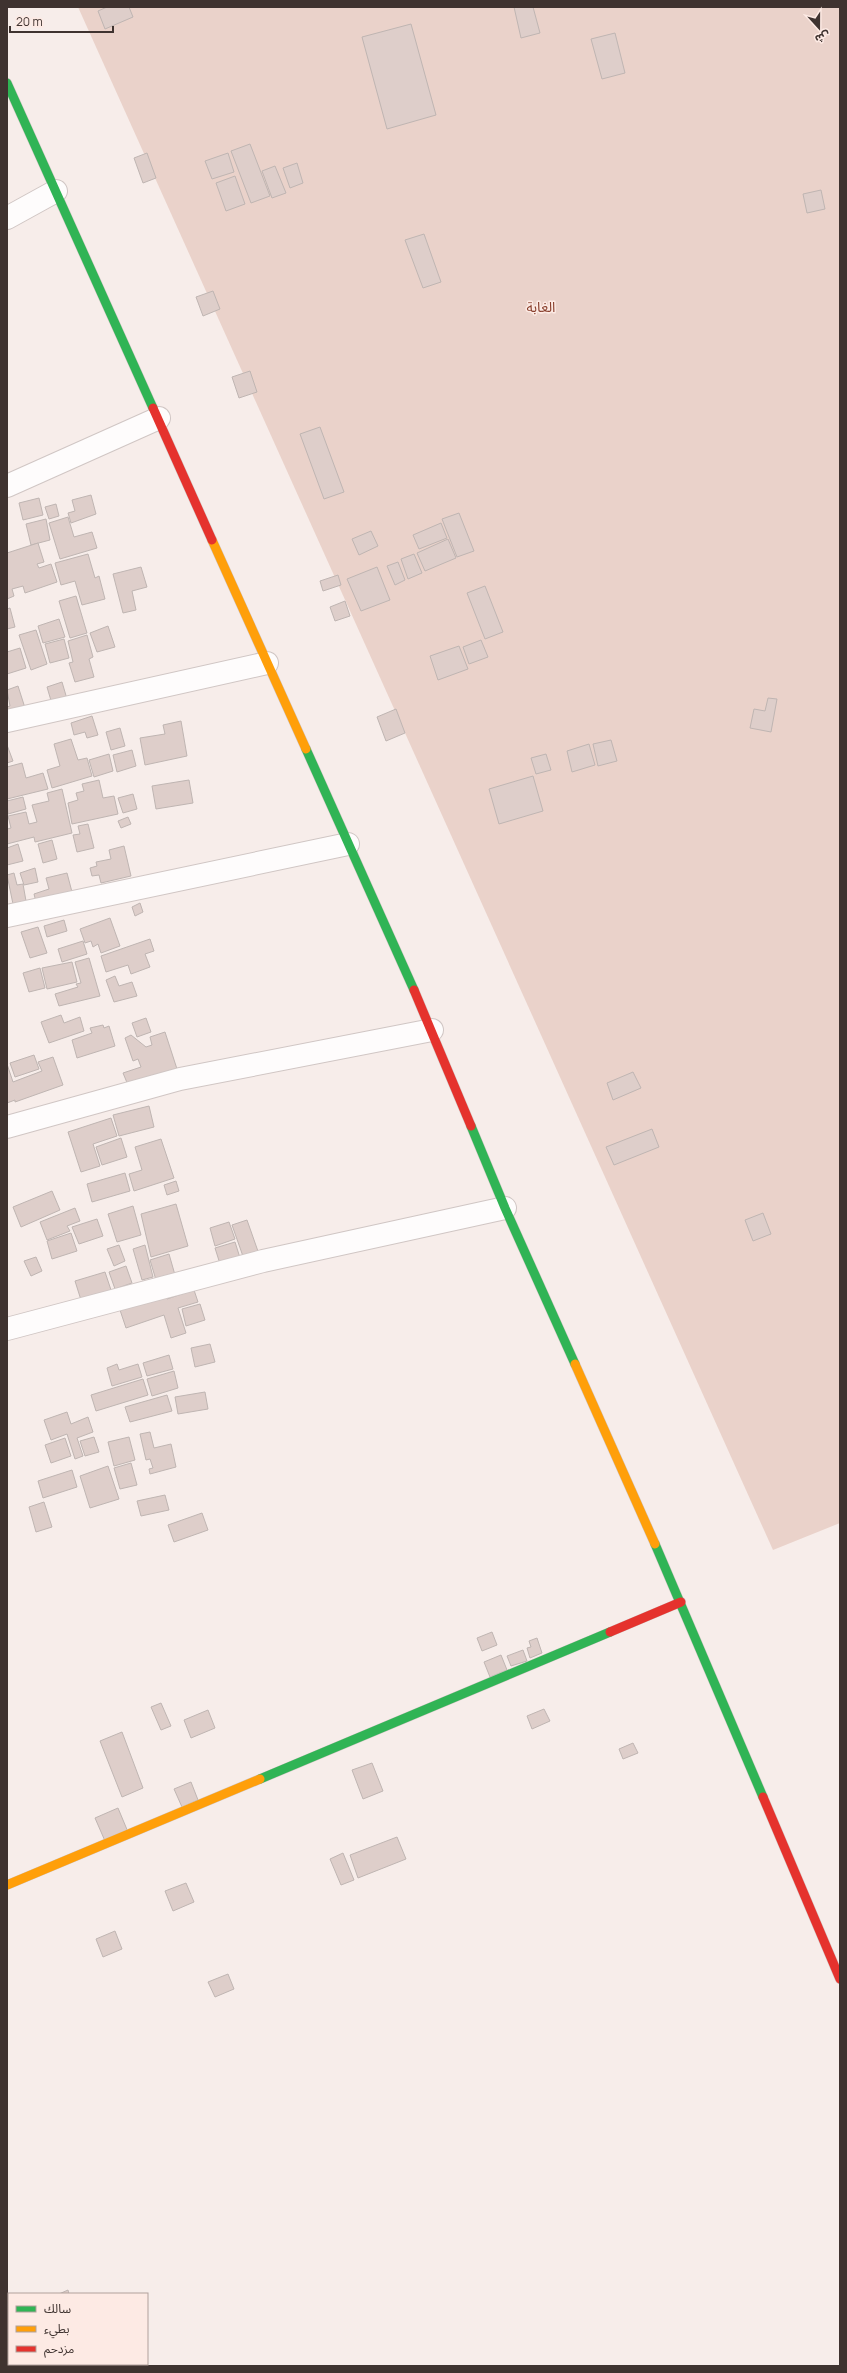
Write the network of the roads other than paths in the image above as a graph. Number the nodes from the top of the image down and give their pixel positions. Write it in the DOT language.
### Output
graph roads {
  1 [pos="7,83"];
  2 [pos="56,191"];
  3 [pos="7,218"];
  4 [pos="159,418"];
  5 [pos="7,486"];
  6 [pos="267,663"];
  7 [pos="7,721"];
  8 [pos="348,844"];
  9 [pos="7,916"];
  10 [pos="432,1030"];
  11 [pos="7,1127"];
  12 [pos="505,1208"];
  13 [pos="7,1329"];
  14 [pos="681,1602"];
  15 [pos="7,1885"];
  16 [pos="840,1978"];
  1 -- 2 [label="street"];
  2 -- 3 [label="street"];
  2 -- 4 [label="street"];
  4 -- 5 [label="street"];
  4 -- 6 [label="street"];
  6 -- 7 [label="street"];
  6 -- 8 [label="street"];
  8 -- 9 [label="street"];
  8 -- 10 [label="street"];
  10 -- 11 [label="street"];
  10 -- 12 [label="street"];
  12 -- 13 [label="street"];
  12 -- 14 [label="street"];
  14 -- 15 [label="street"];
  14 -- 16 [label="street"];
}
